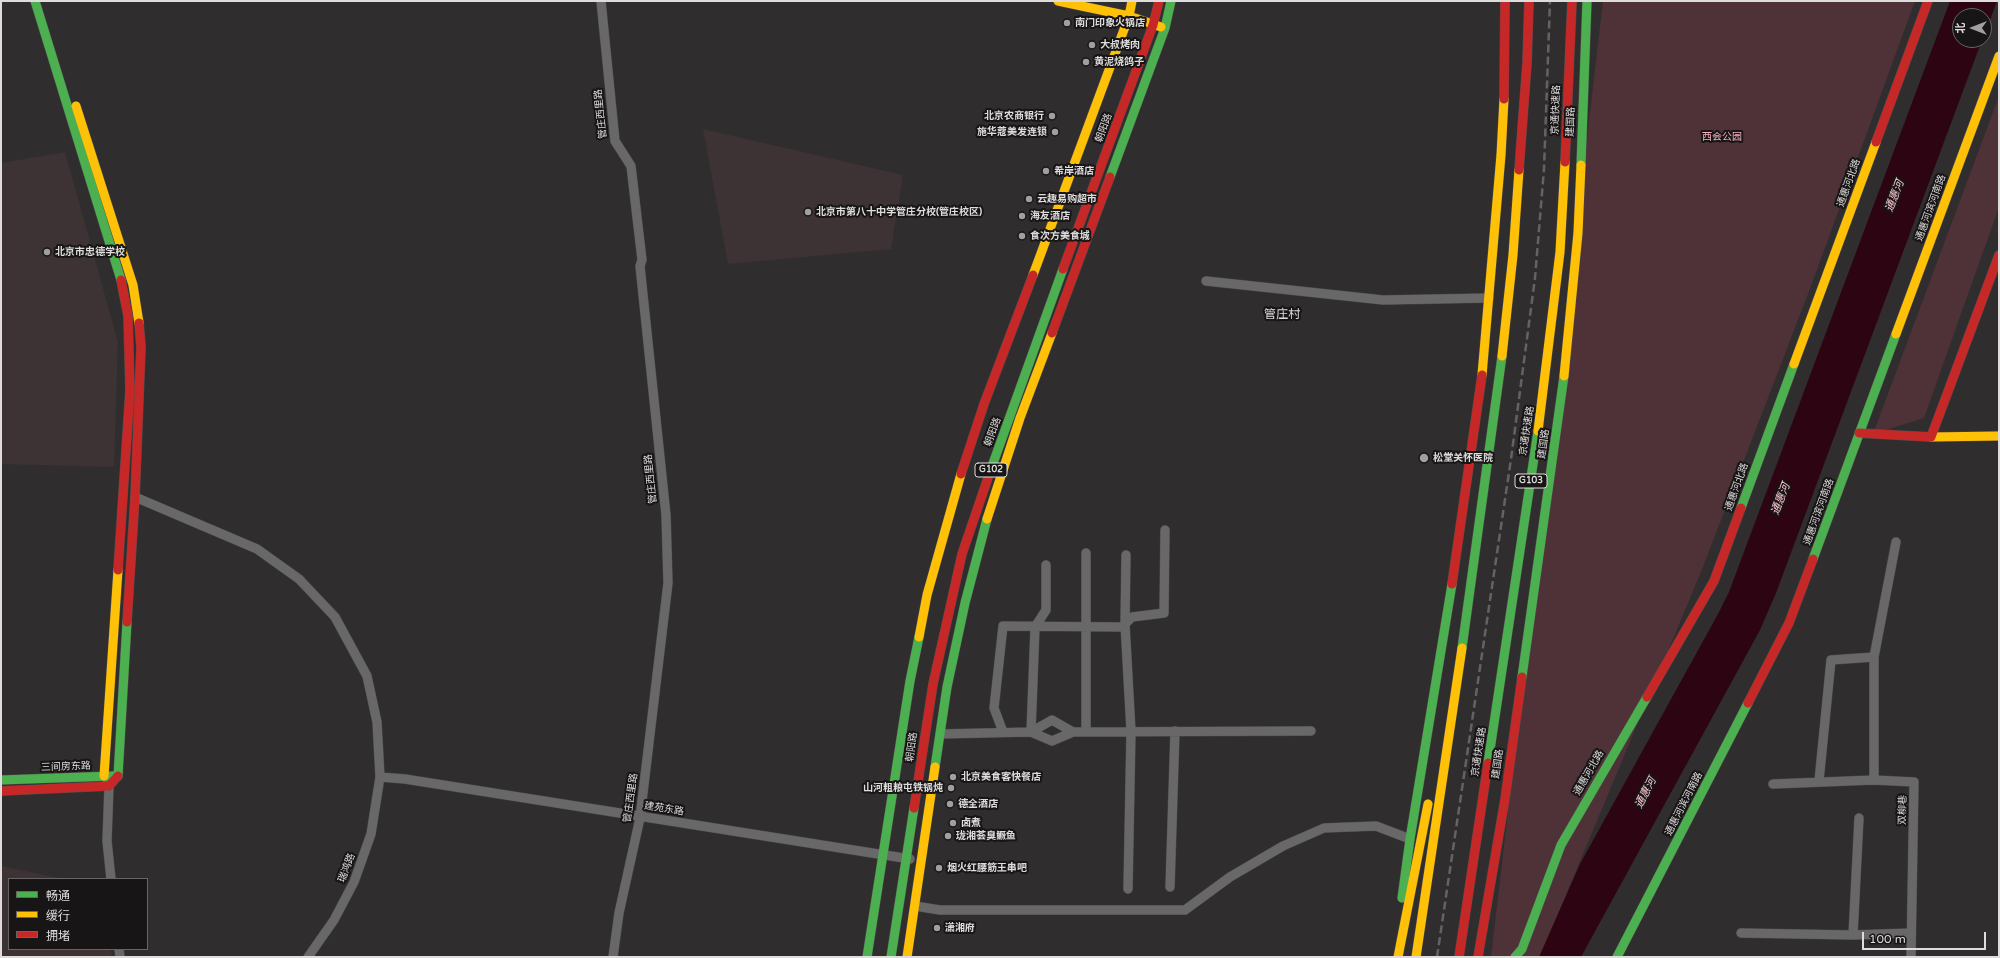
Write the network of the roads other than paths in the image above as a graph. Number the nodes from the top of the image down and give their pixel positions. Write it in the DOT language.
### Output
graph roads {
  1 [pos="35,1"];
  2 [pos="44,1"];
  3 [pos="601,1"];
  4 [pos="1058,1"];
  5 [pos="1132,1"];
  6 [pos="1159,1"];
  7 [pos="1171,1"];
  8 [pos="1505,1"];
  9 [pos="1523,1"];
  10 [pos="1529,1"];
  11 [pos="1572,1"];
  12 [pos="1587,1"];
  13 [pos="1928,1"];
  14 [pos="1128,16"];
  15 [pos="1153,25"];
  16 [pos="1165,28"];
  17 [pos="1133,52"];
  18 [pos="1999,56"];
  19 [pos="1528,63"];
  20 [pos="1999,255"];
  21 [pos="1206,281"];
  22 [pos="1489,298"];
  23 [pos="1860,433"];
  24 [pos="1931,436"];
  25 [pos="1999,436"];
  26 [pos="135,497"];
  27 [pos="1165,530"];
  28 [pos="1896,542"];
  29 [pos="1086,553"];
  30 [pos="1126,555"];
  31 [pos="1046,565"];
  32 [pos="1125,624"];
  33 [pos="1035,626"];
  34 [pos="1086,627"];
  35 [pos="1874,657"];
  36 [pos="1456,693"];
  37 [pos="1131,731"];
  38 [pos="1175,731"];
  39 [pos="1311,731"];
  40 [pos="1003,732"];
  41 [pos="1031,732"];
  42 [pos="1073,732"];
  43 [pos="1086,732"];
  44 [pos="940,734"];
  45 [pos="104,776"];
  46 [pos="118,776"];
  47 [pos="380,777"];
  48 [pos="1,780"];
  49 [pos="1874,780"];
  50 [pos="1820,781"];
  51 [pos="1772,784"];
  52 [pos="109,786"];
  53 [pos="1,791"];
  54 [pos="640,816"];
  55 [pos="1859,818"];
  56 [pos="1410,839"];
  57 [pos="884,855"];
  58 [pos="902,858"];
  59 [pos="922,861"];
  60 [pos="111,878"];
  61 [pos="1170,887"];
  62 [pos="1128,889"];
  63 [pos="915,906"];
  64 [pos="1742,933"];
  65 [pos="1911,933"];
  66 [pos="1853,935"];
  67 [pos="308,957"];
  68 [pos="613,957"];
  69 [pos="867,957"];
  70 [pos="883,957"];
  71 [pos="891,957"];
  72 [pos="907,957"];
  73 [pos="1398,957"];
  74 [pos="1416,957"];
  75 [pos="1459,957"];
  76 [pos="1478,957"];
  77 [pos="1515,957"];
  78 [pos="1617,957"];
  79 [pos="1911,957"];
  1 -- 45 [label="main road"];
  2 -- 26 [label="main road"];
  3 -- 54 [label="street, 管庄西里路"];
  4 -- 14 [label="main road"];
  5 -- 14 [label="main road, 朝阳路"];
  6 -- 15 [label="main road, 朝阳路 / G102"];
  7 -- 16 [label="main road, 朝阳路"];
  8 -- 22 [label="main road"];
  9 -- 19 [label="main road"];
  10 -- 19 [label="main road"];
  11 -- 75 [label="main road, 京通快速路 / G103"];
  12 -- 76 [label="main road, 建国路"];
  13 -- 77 [label="main road, 通惠河北路"];
  14 -- 15 [label="main road"];
  14 -- 57 [label="main road, 朝阳路"];
  15 -- 16 [label="main road"];
  15 -- 58 [label="main road, 朝阳路 / G102"];
  16 -- 44 [label="main road, 朝阳路"];
  17 -- 58 [label="main road, 朝阳路 / G102"];
  18 -- 23 [label="main road, 通惠河滨河南路"];
  19 -- 36 [label="main road"];
  20 -- 24 [label="main road"];
  21 -- 22 [label="street"];
  22 -- 56 [label="main road"];
  23 -- 24 [label="main road"];
  23 -- 78 [label="main road, 通惠河滨河南路"];
  24 -- 25 [label="main road"];
  26 -- 46 [label="main road"];
  26 -- 47 [label="street, 瑞鸿路"];
  27 -- 32 [label="street"];
  28 -- 35 [label="street"];
  29 -- 34 [label="street"];
  30 -- 32 [label="street"];
  31 -- 33 [label="street"];
  32 -- 34 [label="street"];
  32 -- 37 [label="street"];
  33 -- 34 [label="street"];
  33 -- 40 [label="street"];
  33 -- 41 [label="street"];
  34 -- 43 [label="street"];
  35 -- 49 [label="street"];
  35 -- 50 [label="street"];
  36 -- 73 [label="main road"];
  36 -- 74 [label="main road"];
  37 -- 38 [label="street"];
  37 -- 43 [label="street"];
  37 -- 62 [label="street"];
  38 -- 39 [label="street"];
  38 -- 61 [label="street"];
  40 -- 41 [label="street"];
  40 -- 44 [label="street"];
  41 -- 42 [label="street"];
  41 -- 42 [label="street"];
  42 -- 43 [label="street"];
  44 -- 59 [label="main road, 朝阳路"];
  45 -- 46 [label="main road, 三间房东路"];
  45 -- 48 [label="main road, 三间房东路"];
  45 -- 52 [label="street"];
  46 -- 52 [label="main road"];
  47 -- 54 [label="street, 建苑东路"];
  47 -- 67 [label="street, 瑞鸿路"];
  49 -- 50 [label="street, 双柳巷"];
  49 -- 65 [label="street, 双柳巷"];
  50 -- 51 [label="street, 双柳巷"];
  52 -- 53 [label="main road, 三间房东路"];
  52 -- 60 [label="street"];
  54 -- 57 [label="street, 建苑东路"];
  54 -- 68 [label="street, 管庄西里路"];
  55 -- 66 [label="street"];
  56 -- 63 [label="street"];
  56 -- 73 [label="main road"];
  57 -- 58 [label="street, 建苑东路"];
  57 -- 69 [label="main road, 朝阳路"];
  58 -- 59 [label="street, 建苑东路"];
  58 -- 70 [label="main road, 朝阳路 / G102"];
  58 -- 71 [label="main road, 朝阳路 / G102"];
  59 -- 63 [label="main road, 朝阳路"];
  63 -- 72 [label="main road, 朝阳路"];
  64 -- 66 [label="street"];
  65 -- 66 [label="street"];
  65 -- 79 [label="street, 双柳巷"];
}
